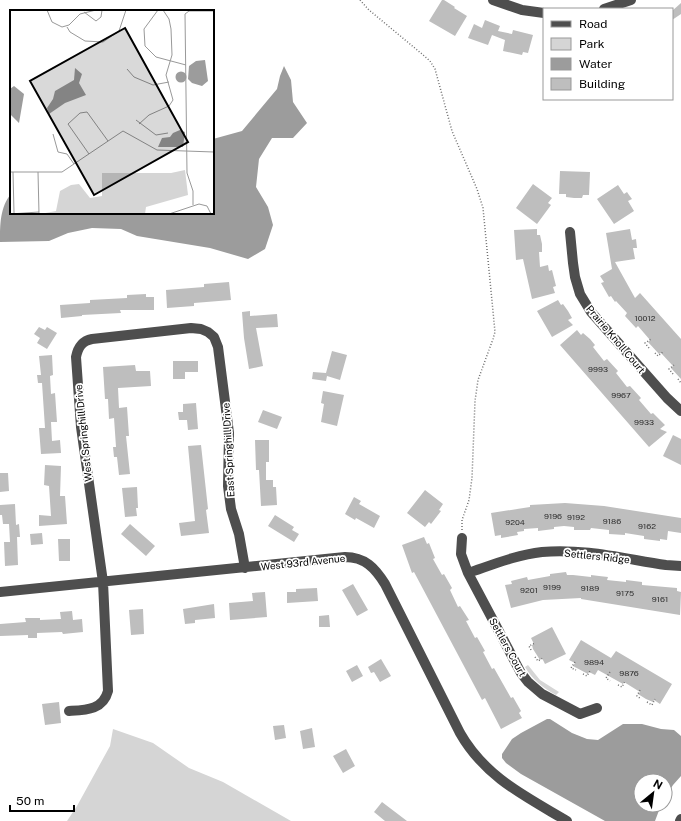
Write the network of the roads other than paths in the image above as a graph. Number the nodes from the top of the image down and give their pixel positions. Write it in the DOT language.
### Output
graph roads {
  1 [pos="493,0"];
  2 [pos="631,0"];
  3 [pos="607,8"];
  4 [pos="543,13"];
  5 [pos="570,232"];
  6 [pos="140,334"];
  7 [pos="681,411"];
  8 [pos="462,538"];
  9 [pos="681,566"];
  10 [pos="245,568"];
  11 [pos="468,573"];
  12 [pos="103,582"];
  13 [pos="0,592"];
  14 [pos="597,708"];
  15 [pos="69,711"];
  16 [pos="567,821"];
  1 -- 4 [label="street"];
  2 -- 3 [label="street"];
  5 -- 7 [label="street, Prairie Knoll Court"];
  6 -- 10 [label="street, East Springhill Drive"];
  6 -- 12 [label="street, West Springhill Drive"];
  8 -- 11 [label="street, Settlers Court"];
  9 -- 11 [label="street, Settlers Ridge"];
  10 -- 12 [label="street, West 93rd Avenue"];
  10 -- 16 [label="street, West 93rd Avenue"];
  11 -- 14 [label="street, Settlers Court"];
  12 -- 13 [label="street, West 93rd Avenue"];
  12 -- 15 [label="street, West Springhill Drive"];
}
